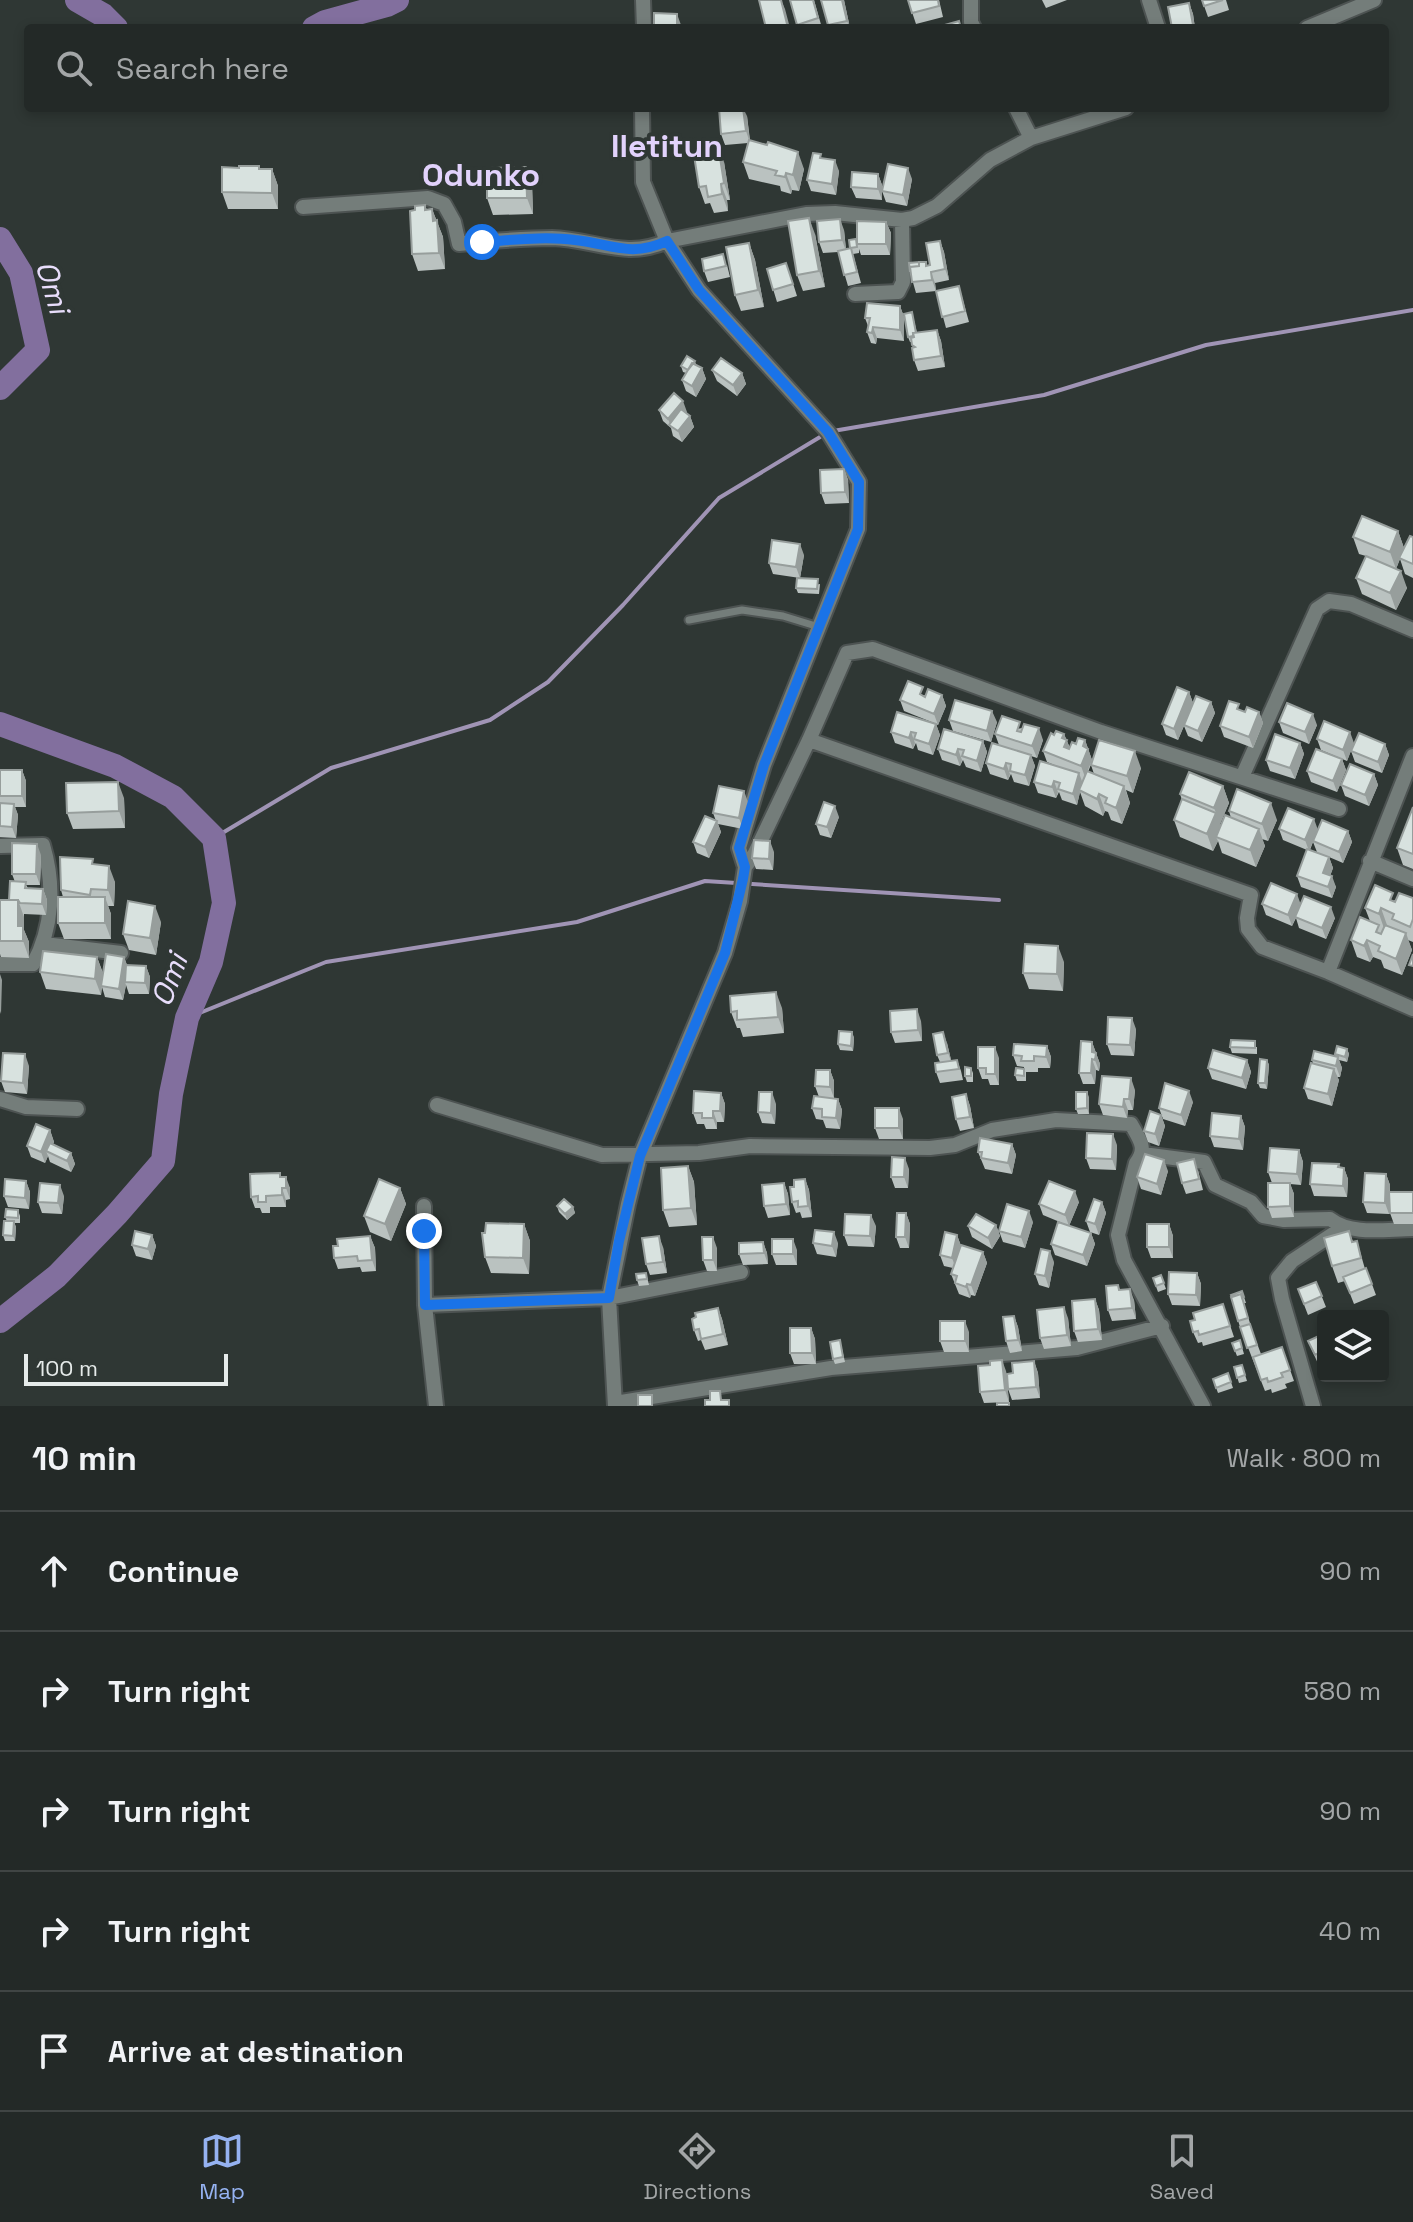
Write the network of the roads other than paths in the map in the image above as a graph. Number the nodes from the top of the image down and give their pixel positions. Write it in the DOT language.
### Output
graph roads {
  1 [pos="643,0"];
  2 [pos="971,0"];
  3 [pos="1149,0"];
  4 [pos="1374,0"];
  5 [pos="644,24"];
  6 [pos="968,24"];
  7 [pos="1157,24"];
  8 [pos="1317,24"];
  9 [pos="642,112"];
  10 [pos="1018,112"];
  11 [pos="1113,112"];
  12 [pos="1031,138"];
  13 [pos="303,207"];
  14 [pos="902,220"];
  15 [pos="667,241"];
  16 [pos="855,294"];
  17 [pos="689,620"];
  18 [pos="819,627"];
  19 [pos="1413,630"];
  20 [pos="809,740"];
  21 [pos="1413,756"];
  22 [pos="1242,777"];
  23 [pos="1339,809"];
  24 [pos="0,846"];
  25 [pos="1370,861"];
  26 [pos="744,873"];
  27 [pos="1413,879"];
  28 [pos="44,944"];
  29 [pos="121,953"];
  30 [pos="0,964"];
  31 [pos="1328,972"];
  32 [pos="1413,1009"];
  33 [pos="0,1099"];
  34 [pos="437,1105"];
  35 [pos="77,1109"];
  36 [pos="1143,1154"];
  37 [pos="640,1156"];
  38 [pos="424,1206"];
  39 [pos="1342,1228"];
  40 [pos="1413,1229"];
  41 [pos="741,1272"];
  42 [pos="609,1298"];
  43 [pos="425,1305"];
  44 [pos="1162,1326"];
  45 [pos="615,1405"];
  46 [pos="436,1406"];
  47 [pos="1203,1406"];
  48 [pos="1313,1406"];
  1 -- 5 [label="street"];
  2 -- 6 [label="street"];
  3 -- 7 [label="street"];
  4 -- 8 [label="street"];
  9 -- 15 [label="street"];
  10 -- 12 [label="street"];
  11 -- 12 [label="street"];
  12 -- 14 [label="street"];
  13 -- 15 [label="street"];
  14 -- 15 [label="street"];
  14 -- 16 [label="street"];
  15 -- 18 [label="street"];
  17 -- 18 [label="lane"];
  18 -- 26 [label="street"];
  19 -- 22 [label="street"];
  20 -- 22 [label="street"];
  20 -- 26 [label="street"];
  20 -- 31 [label="street"];
  21 -- 25 [label="street"];
  22 -- 23 [label="street"];
  24 -- 28 [label="street"];
  25 -- 27 [label="street"];
  25 -- 31 [label="street"];
  26 -- 37 [label="street"];
  28 -- 29 [label="street"];
  28 -- 30 [label="street"];
  31 -- 32 [label="street"];
  33 -- 35 [label="street"];
  34 -- 37 [label="street"];
  36 -- 37 [label="street"];
  36 -- 39 [label="street"];
  36 -- 44 [label="street"];
  37 -- 42 [label="street"];
  38 -- 43 [label="street"];
  39 -- 40 [label="street"];
  39 -- 48 [label="street"];
  41 -- 42 [label="street"];
  42 -- 43 [label="street"];
  42 -- 45 [label="street"];
  43 -- 46 [label="street"];
  44 -- 45 [label="street"];
  44 -- 47 [label="street"];
}
